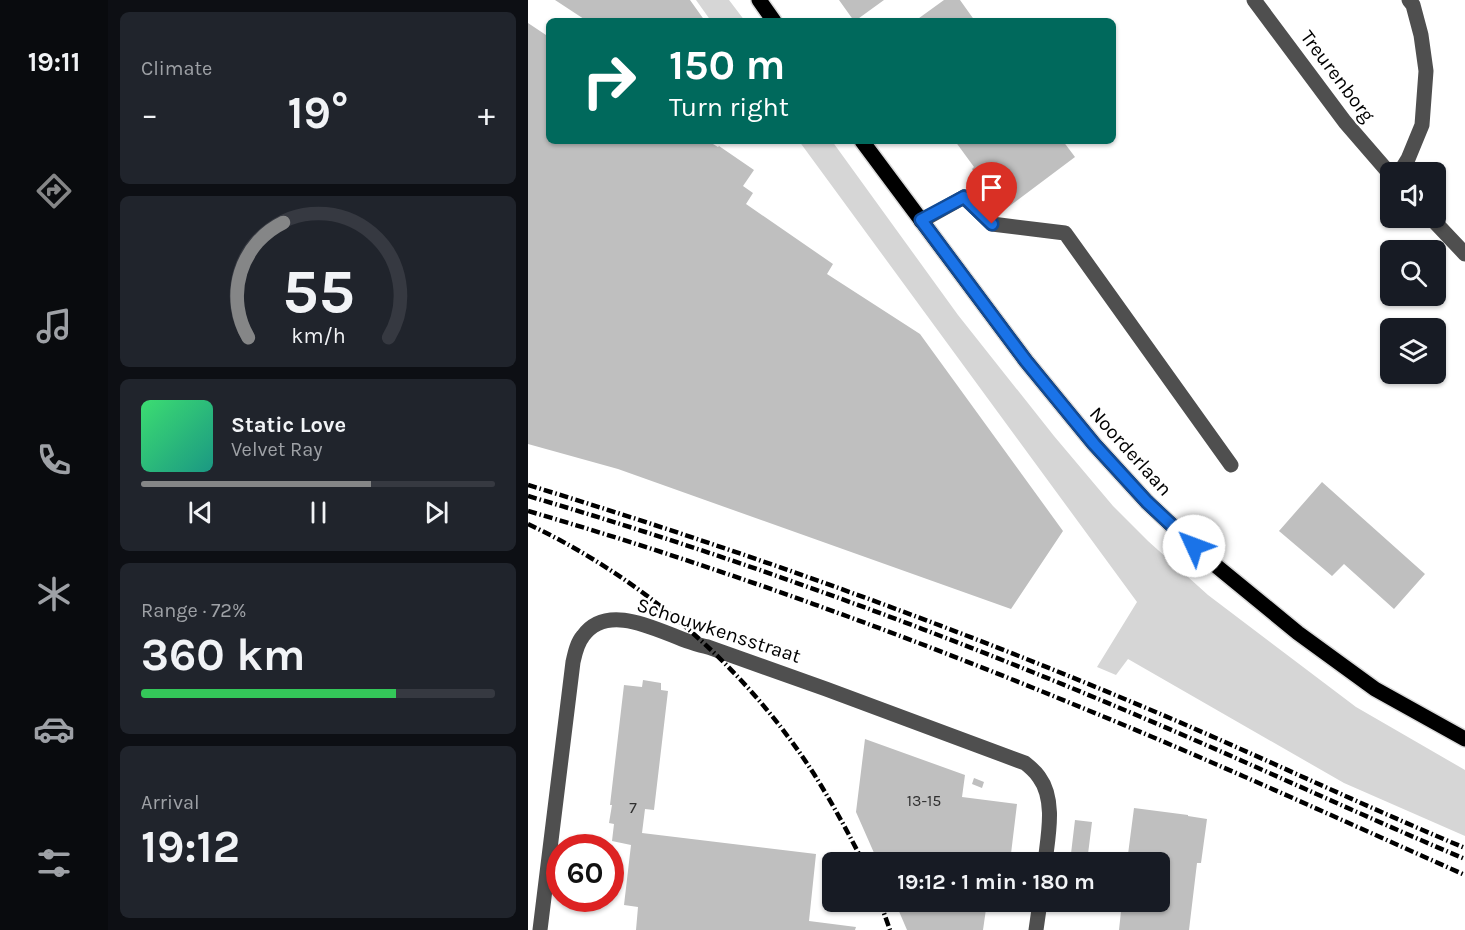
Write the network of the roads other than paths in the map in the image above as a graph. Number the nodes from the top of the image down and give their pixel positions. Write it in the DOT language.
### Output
graph roads {
  1 [pos="759,0"];
  2 [pos="1254,0"];
  3 [pos="1409,0"];
  4 [pos="772,18"];
  5 [pos="864,144"];
  6 [pos="1380,162"];
  7 [pos="1406,162"];
  8 [pos="921,220"];
  9 [pos="1440,228"];
  10 [pos="1465,254"];
  11 [pos="1231,465"];
  12 [pos="1465,739"];
  13 [pos="1046,852"];
  14 [pos="1039,912"];
  15 [pos="540,930"];
  16 [pos="1036,930"];
  1 -- 4 [label="main road"];
  2 -- 6 [label="street, Treurenborg"];
  3 -- 7 [label="street"];
  5 -- 8 [label="main road, Noorderlaan"];
  8 -- 11 [label="street"];
  8 -- 12 [label="main road, Noorderlaan"];
  9 -- 10 [label="street"];
  13 -- 15 [label="street, Schouwkensstraat"];
  14 -- 16 [label="street"];
}
